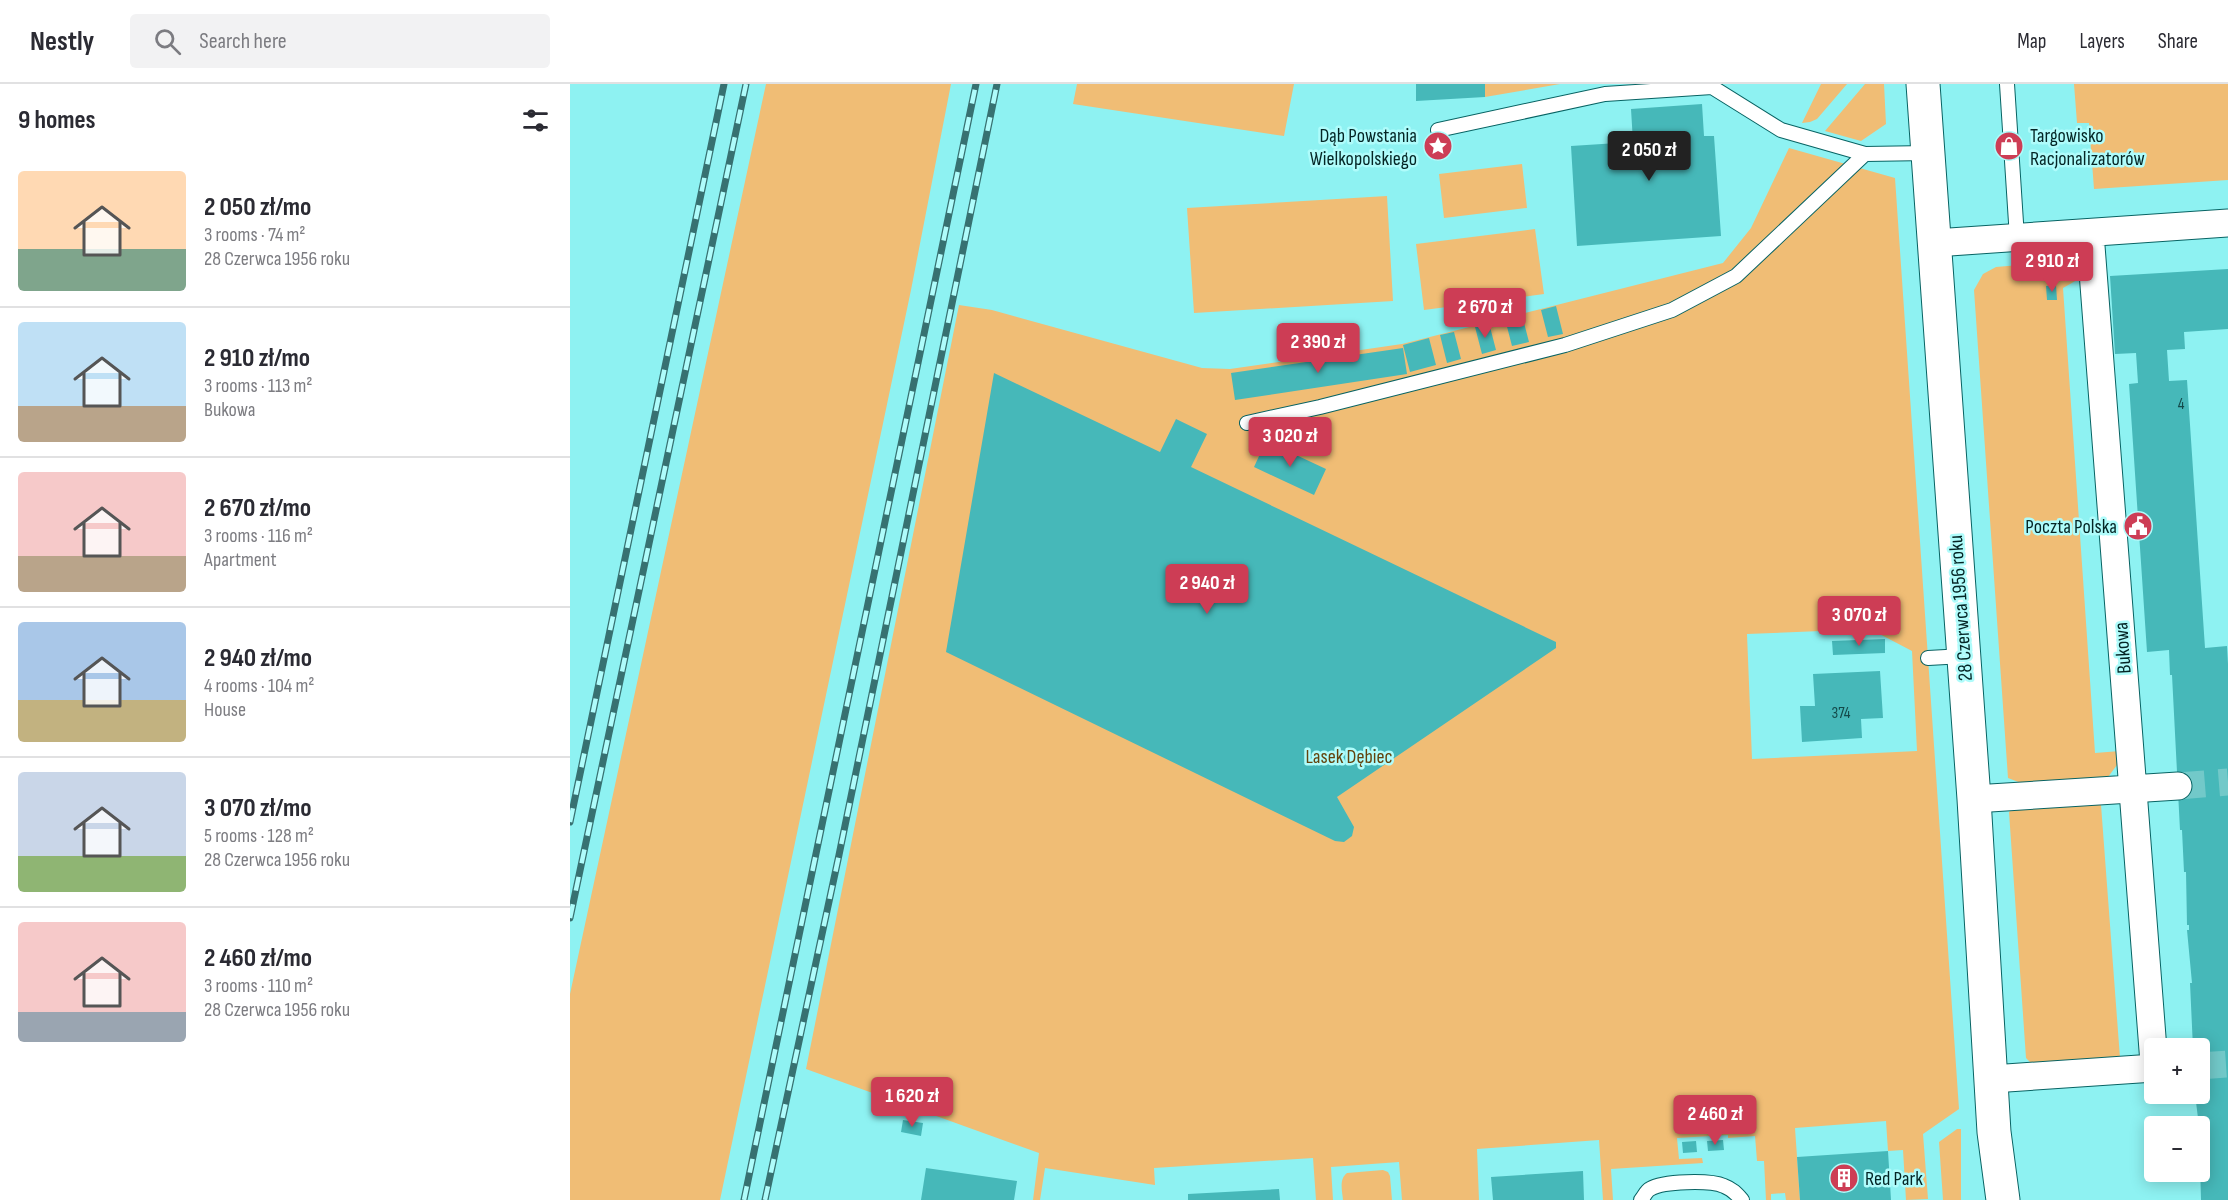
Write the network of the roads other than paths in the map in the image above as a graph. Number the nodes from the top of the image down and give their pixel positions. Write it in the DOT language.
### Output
graph roads {
  1 [pos="1923,84"];
  2 [pos="2007,84"];
  3 [pos="1438,130"];
  4 [pos="1928,153"];
  5 [pos="1865,154"];
  6 [pos="2228,223"];
  7 [pos="2090,233"];
  8 [pos="2017,238"];
  9 [pos="1935,243"];
  10 [pos="1247,423"];
  11 [pos="1964,656"];
  12 [pos="1928,658"];
  13 [pos="2178,786"];
  14 [pos="2133,788"];
  15 [pos="1974,799"];
  16 [pos="2152,1038"];
  17 [pos="2144,1069"];
  18 [pos="1992,1079"];
  19 [pos="1994,1132"];
  20 [pos="1641,1200"];
  21 [pos="1742,1200"];
  22 [pos="1990,1200"];
  23 [pos="2003,1200"];
  1 -- 4 [label="street, 28 Czerwca 1956 roku"];
  2 -- 8 [label="lane"];
  3 -- 5 [label="lane"];
  4 -- 5 [label="lane"];
  4 -- 9 [label="street, 28 Czerwca 1956 roku"];
  5 -- 10 [label="lane"];
  6 -- 7 [label="street"];
  7 -- 8 [label="street"];
  7 -- 14 [label="street, Bukowa"];
  8 -- 9 [label="street"];
  9 -- 11 [label="street, 28 Czerwca 1956 roku"];
  11 -- 12 [label="lane"];
  11 -- 15 [label="street, 28 Czerwca 1956 roku"];
  13 -- 14 [label="street"];
  14 -- 15 [label="street"];
  14 -- 16 [label="street, Bukowa"];
  15 -- 18 [label="street, 28 Czerwca 1956 roku"];
  17 -- 18 [label="street"];
  18 -- 19 [label="street, 28 Czerwca 1956 roku"];
  19 -- 22 [label="street, 28 Czerwca 1956 roku"];
  19 -- 23 [label="street, 28 Czerwca 1956 roku"];
  20 -- 21 [label="lane"];
}
